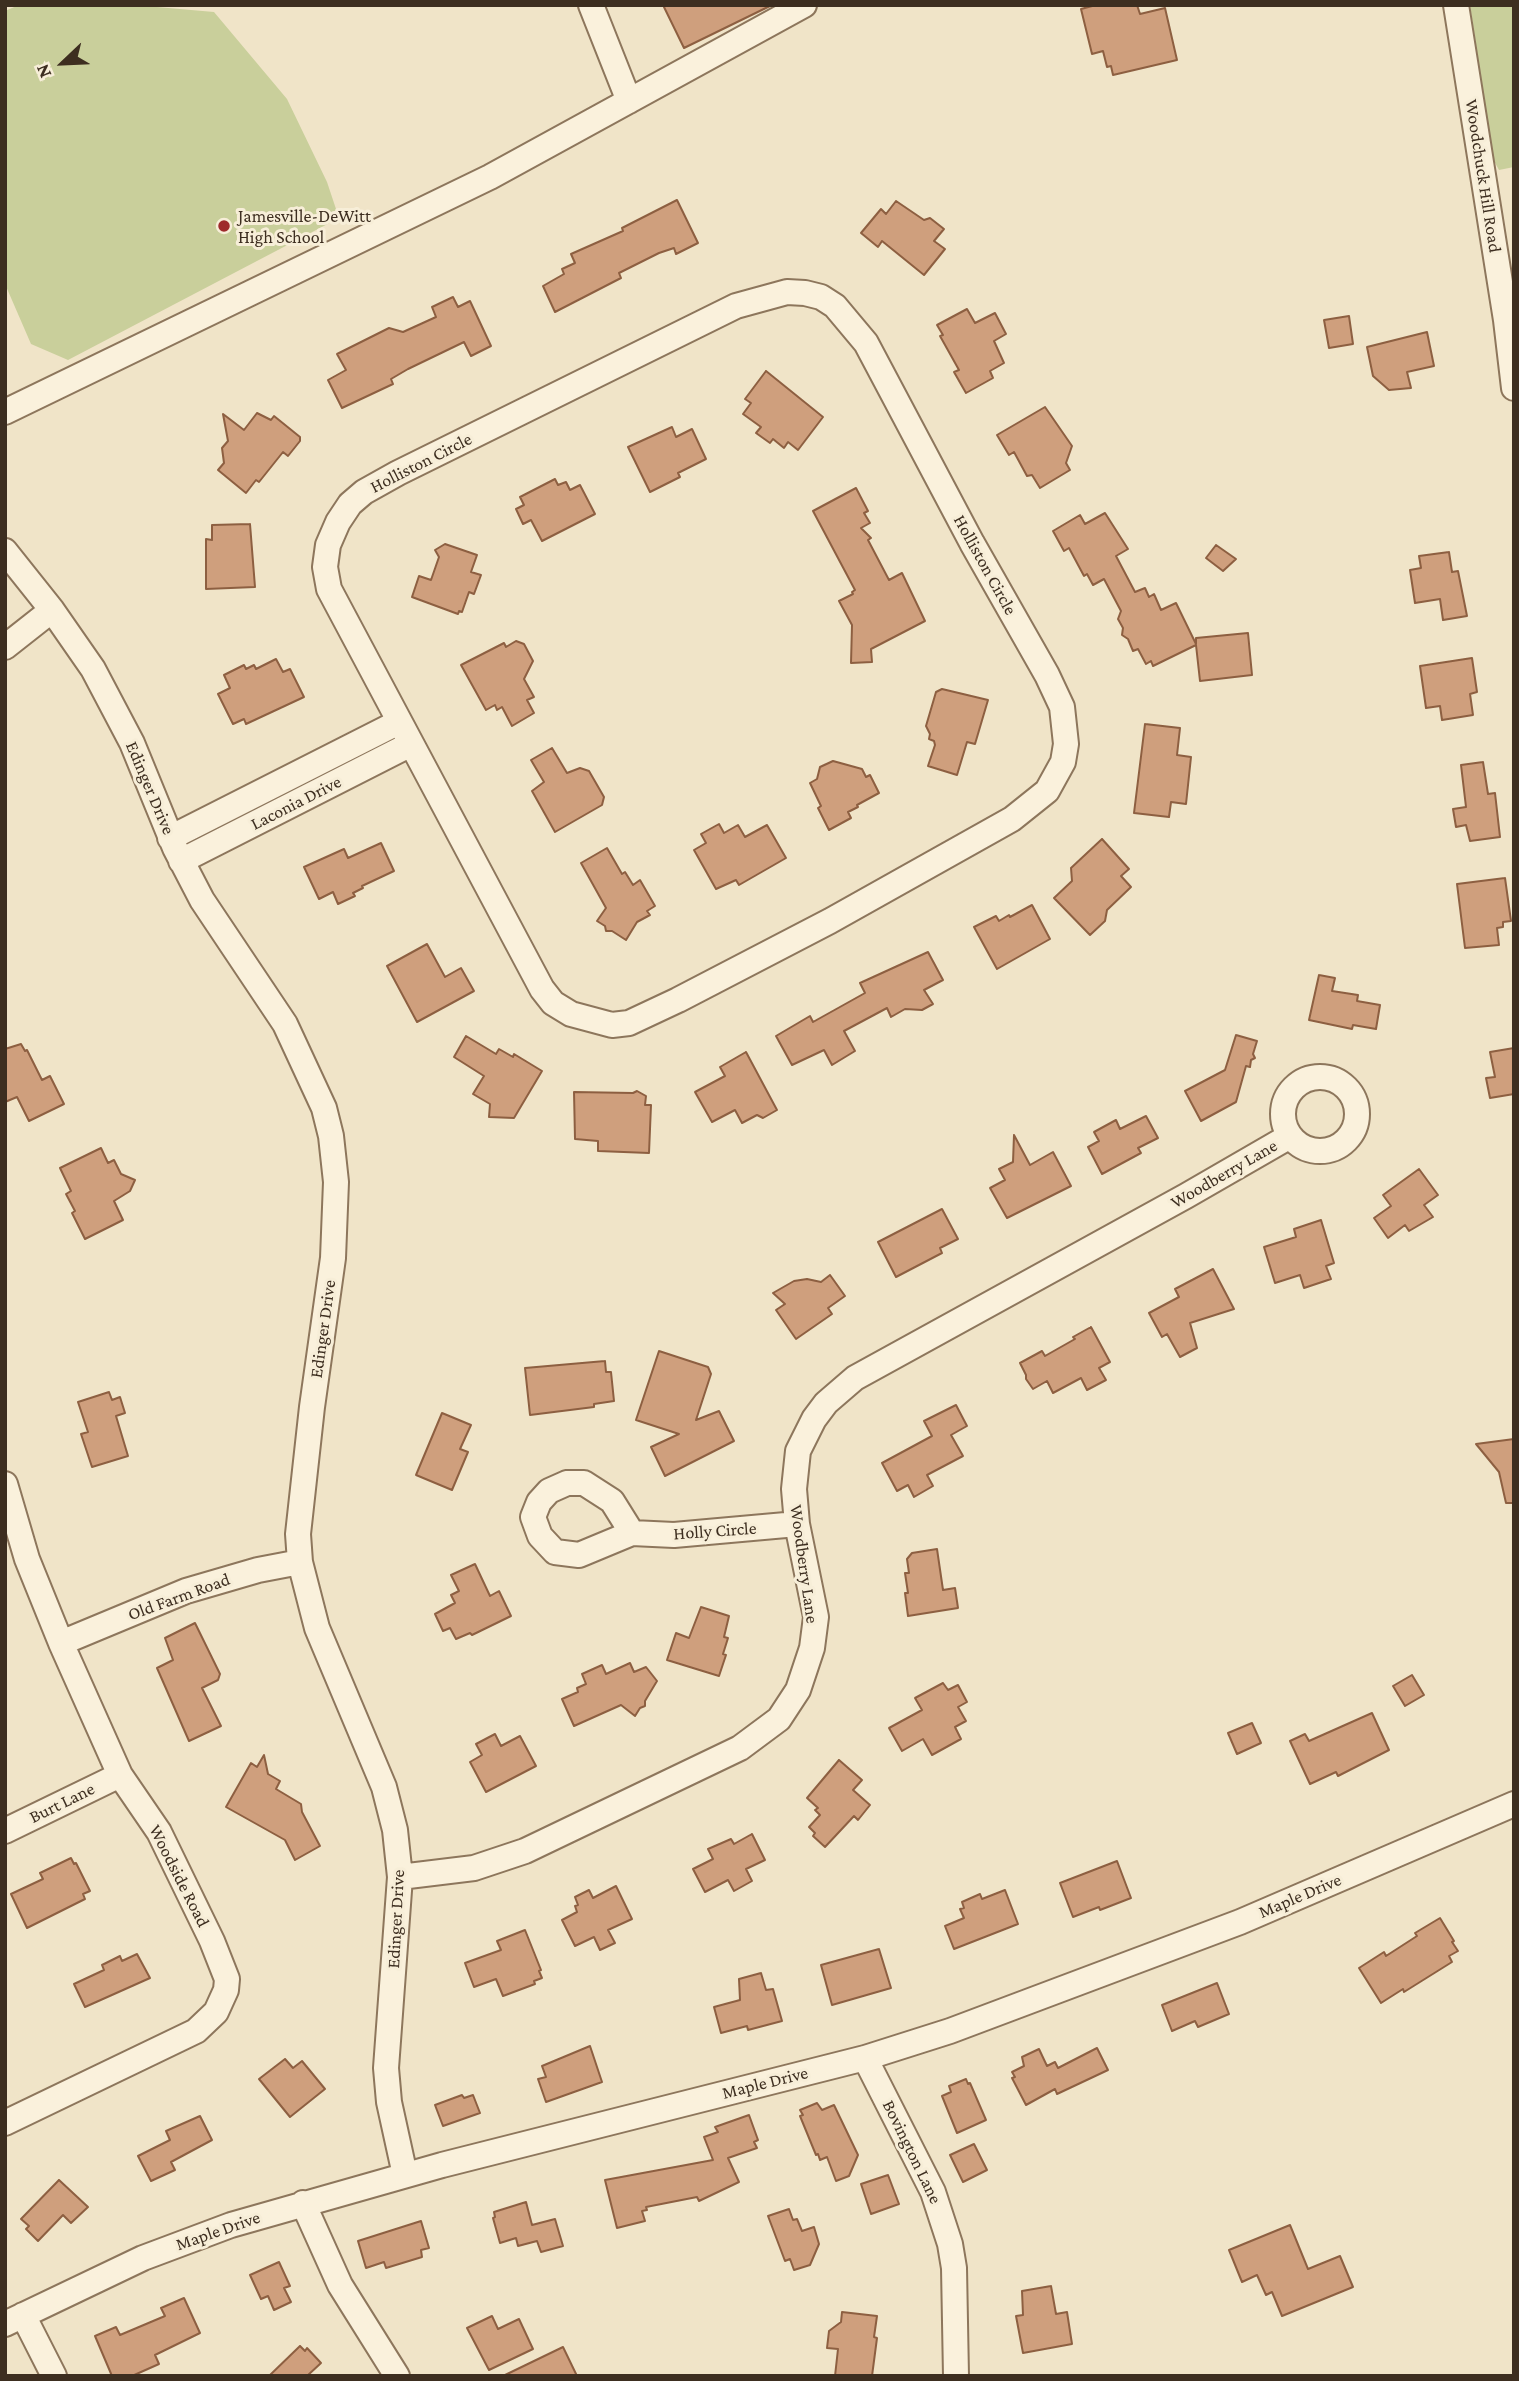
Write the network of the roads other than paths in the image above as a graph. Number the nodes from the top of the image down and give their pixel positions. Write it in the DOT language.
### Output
graph roads {
  1 [pos="591,5"];
  2 [pos="804,5"];
  3 [pos="1456,5"];
  4 [pos="629,100"];
  5 [pos="1514,388"];
  6 [pos="5,412"];
  7 [pos="5,551"];
  8 [pos="52,610"];
  9 [pos="5,647"];
  10 [pos="399,722"];
  11 [pos="411,744"];
  12 [pos="170,838"];
  13 [pos="181,861"];
  14 [pos="1290,1136"];
  15 [pos="5,1484"];
  16 [pos="797,1524"];
  17 [pos="632,1533"];
  18 [pos="300,1562"];
  19 [pos="61,1643"];
  20 [pos="120,1775"];
  21 [pos="1514,1804"];
  22 [pos="5,1830"];
  23 [pos="400,1877"];
  24 [pos="865,2057"];
  25 [pos="5,2123"];
  26 [pos="405,2175"];
  27 [pos="303,2203"];
  28 [pos="14,2320"];
  29 [pos="54,2376"];
  30 [pos="397,2376"];
  31 [pos="956,2376"];
  1 -- 4 [label="street"];
  2 -- 4 [label="street"];
  3 -- 5 [label="street, Woodchuck Hill Road"];
  4 -- 6 [label="street"];
  7 -- 8 [label="street, Edinger Drive"];
  8 -- 9 [label="street"];
  8 -- 12 [label="street, Edinger Drive"];
  10 -- 11 [label="street, Holliston Circle"];
  10 -- 11 [label="street, Holliston Circle"];
  10 -- 12 [label="street, Laconia Drive"];
  11 -- 13 [label="street, Laconia Drive"];
  12 -- 13 [label="street, Edinger Drive"];
  13 -- 18 [label="street, Edinger Drive"];
  14 -- 16 [label="street, Woodberry Lane"];
  15 -- 19 [label="street, Woodside Road"];
  16 -- 17 [label="street, Holly Circle"];
  16 -- 23 [label="street, Woodberry Lane"];
  18 -- 19 [label="street, Old Farm Road"];
  18 -- 23 [label="street, Edinger Drive"];
  19 -- 20 [label="street, Woodside Road"];
  20 -- 22 [label="street, Burt Lane"];
  20 -- 25 [label="street, Woodside Road"];
  21 -- 24 [label="street, Maple Drive"];
  23 -- 26 [label="street, Edinger Drive"];
  24 -- 26 [label="street, Maple Drive"];
  24 -- 31 [label="street, Bovington Lane"];
  26 -- 27 [label="street, Maple Drive"];
  27 -- 28 [label="street, Maple Drive"];
  27 -- 30 [label="street"];
  28 -- 29 [label="street"];
}
